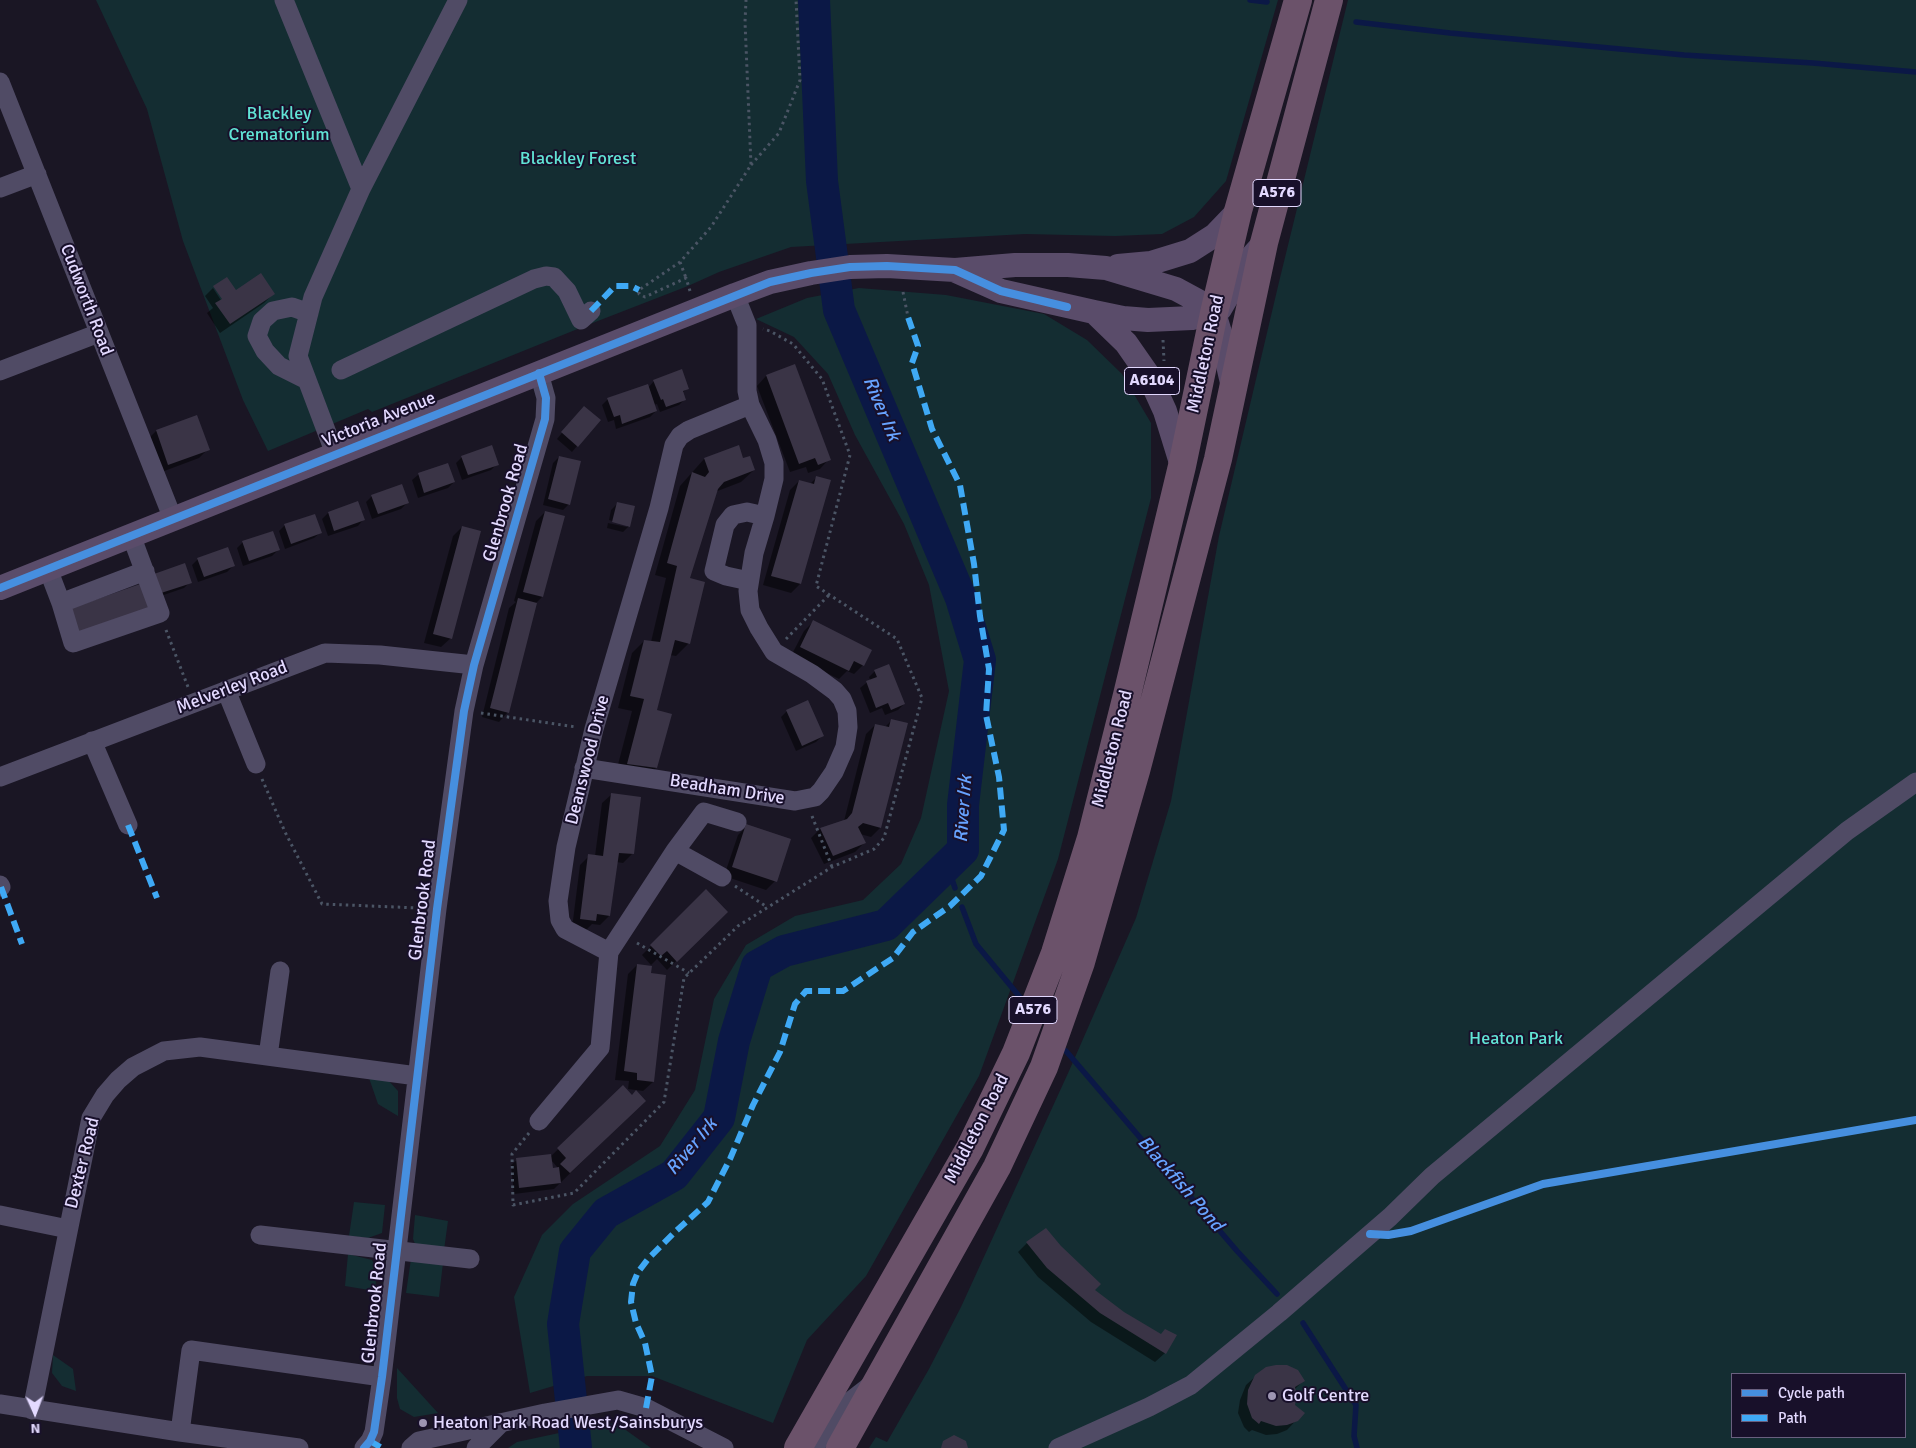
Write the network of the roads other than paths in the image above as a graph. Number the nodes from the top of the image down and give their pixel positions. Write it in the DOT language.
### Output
graph roads {
  1 [pos="284,0"];
  2 [pos="458,0"];
  3 [pos="1298,0"];
  4 [pos="1329,0"];
  5 [pos="0,82"];
  6 [pos="37,174"];
  7 [pos="0,188"];
  8 [pos="361,189"];
  9 [pos="1238,211"];
  10 [pos="1264,242"];
  11 [pos="1106,268"];
  12 [pos="955,270"];
  13 [pos="736,295"];
  14 [pos="591,311"];
  15 [pos="1094,312"];
  16 [pos="308,313"];
  17 [pos="1214,313"];
  18 [pos="99,333"];
  19 [pos="341,370"];
  20 [pos="0,371"];
  21 [pos="539,373"];
  22 [pos="306,380"];
  23 [pos="1233,388"];
  24 [pos="750,405"];
  25 [pos="335,454"];
  26 [pos="1182,466"];
  27 [pos="765,516"];
  28 [pos="173,519"];
  29 [pos="131,535"];
  30 [pos="48,569"];
  31 [pos="144,571"];
  32 [pos="749,581"];
  33 [pos="0,588"];
  34 [pos="61,603"];
  35 [pos="474,665"];
  36 [pos="226,690"];
  37 [pos="92,741"];
  38 [pos="256,764"];
  39 [pos="584,768"];
  40 [pos="0,777"];
  41 [pos="1916,782"];
  42 [pos="737,822"];
  43 [pos="128,825"];
  44 [pos="675,852"];
  45 [pos="722,877"];
  46 [pos="609,952"];
  47 [pos="280,971"];
  48 [pos="268,1056"];
  49 [pos="418,1076"];
  50 [pos="539,1121"];
  51 [pos="0,1215"];
  52 [pos="68,1229"];
  53 [pos="260,1235"];
  54 [pos="396,1251"];
  55 [pos="470,1259"];
  56 [pos="382,1377"];
  57 [pos="880,1378"];
  58 [pos="0,1404"];
  59 [pos="32,1410"];
  60 [pos="500,1424"];
  61 [pos="180,1432"];
  62 [pos="435,1438"];
  63 [pos="367,1445"];
  64 [pos="299,1448"];
  65 [pos="412,1448"];
  66 [pos="459,1448"];
  67 [pos="476,1448"];
  68 [pos="724,1448"];
  69 [pos="798,1448"];
  70 [pos="814,1448"];
  71 [pos="840,1448"];
  72 [pos="1058,1448"];
  1 -- 8 [label="street"];
  2 -- 8 [label="street"];
  3 -- 9 [label="highway, Middleton Road / A576"];
  4 -- 10 [label="highway, Middleton Road / A576"];
  5 -- 6 [label="street, Cudworth Road"];
  6 -- 7 [label="street"];
  6 -- 18 [label="street, Cudworth Road"];
  8 -- 16 [label="street"];
  9 -- 11 [label="main road"];
  9 -- 17 [label="highway, Middleton Road / A576"];
  10 -- 17 [label="main road"];
  10 -- 23 [label="highway, Middleton Road / A576"];
  11 -- 12 [label="main road"];
  11 -- 17 [label="main road"];
  12 -- 13 [label="main road, Victoria Avenue"];
  12 -- 15 [label="main road"];
  13 -- 21 [label="main road, Victoria Avenue"];
  13 -- 24 [label="street, Beadham Drive"];
  14 -- 19 [label="street"];
  15 -- 17 [label="main road"];
  15 -- 26 [label="main road, A6104"];
  16 -- 22 [label="street"];
  16 -- 22 [label="street"];
  17 -- 23 [label="main road"];
  17 -- 26 [label="highway, Middleton Road / A576"];
  18 -- 20 [label="street"];
  18 -- 28 [label="street, Cudworth Road"];
  21 -- 25 [label="main road, Victoria Avenue"];
  21 -- 35 [label="street, Glenbrook Road"];
  22 -- 25 [label="street"];
  23 -- 57 [label="highway, Middleton Road / A576"];
  24 -- 27 [label="street, Beadham Drive"];
  24 -- 39 [label="street, Deanswood Drive"];
  25 -- 28 [label="main road, Victoria Avenue"];
  26 -- 69 [label="highway, Middleton Road / A576"];
  27 -- 32 [label="street, Beadham Drive"];
  27 -- 32 [label="street"];
  28 -- 29 [label="main road, Victoria Avenue"];
  29 -- 30 [label="main road, Victoria Avenue"];
  29 -- 31 [label="street"];
  30 -- 33 [label="main road, Victoria Avenue"];
  30 -- 34 [label="street"];
  31 -- 34 [label="street"];
  31 -- 34 [label="street"];
  32 -- 39 [label="street, Beadham Drive"];
  35 -- 36 [label="street, Melverley Road"];
  35 -- 49 [label="street, Glenbrook Road"];
  36 -- 37 [label="street, Melverley Road"];
  36 -- 38 [label="street"];
  37 -- 40 [label="street, Melverley Road"];
  37 -- 43 [label="street"];
  39 -- 46 [label="street, Deanswood Drive"];
  41 -- 72 [label="street"];
  42 -- 44 [label="street"];
  44 -- 45 [label="street"];
  44 -- 46 [label="street"];
  46 -- 50 [label="street"];
  47 -- 48 [label="street"];
  48 -- 49 [label="street, Dexter Road"];
  48 -- 52 [label="street, Dexter Road"];
  49 -- 54 [label="street, Glenbrook Road"];
  51 -- 52 [label="street"];
  52 -- 59 [label="street, Dexter Road"];
  53 -- 54 [label="street"];
  54 -- 55 [label="street"];
  54 -- 56 [label="street, Glenbrook Road"];
  56 -- 61 [label="street"];
  56 -- 63 [label="street, Glenbrook Road"];
  57 -- 70 [label="street"];
  57 -- 71 [label="highway, Middleton Road / A576"];
  58 -- 59 [label="street"];
  59 -- 61 [label="street"];
  60 -- 62 [label="street"];
  60 -- 67 [label="street"];
  60 -- 68 [label="street"];
  61 -- 64 [label="street"];
  62 -- 65 [label="street"];
  62 -- 66 [label="street"];
}
